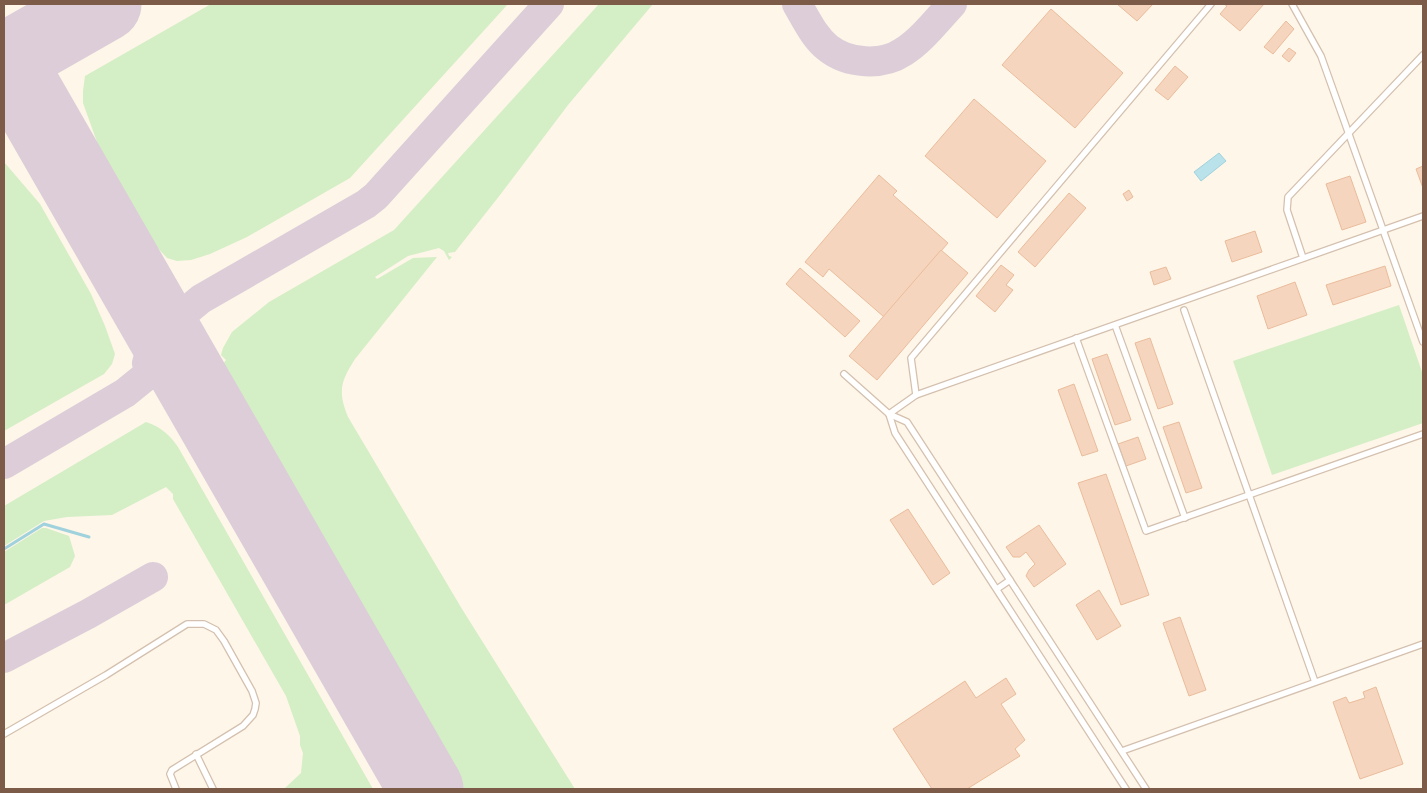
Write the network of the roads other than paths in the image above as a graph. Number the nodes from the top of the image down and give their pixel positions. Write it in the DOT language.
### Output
graph roads {
  1 [pos="1211,4"];
  2 [pos="1292,4"];
  3 [pos="1423,55"];
  4 [pos="1349,133"];
  5 [pos="1423,216"];
  6 [pos="1384,230"];
  7 [pos="1303,258"];
  8 [pos="1184,310"];
  9 [pos="1115,325"];
  10 [pos="1076,338"];
  11 [pos="1423,342"];
  12 [pos="844,374"];
  13 [pos="916,395"];
  14 [pos="889,414"];
  15 [pos="1423,434"];
  16 [pos="1249,495"];
  17 [pos="1185,518"];
  18 [pos="1010,580"];
  19 [pos="997,589"];
  20 [pos="1423,644"];
  21 [pos="1315,682"];
  22 [pos="4,727"];
  23 [pos="11,729"];
  24 [pos="4,734"];
  25 [pos="1122,751"];
  26 [pos="196,754"];
  27 [pos="176,789"];
  28 [pos="214,789"];
  29 [pos="1126,789"];
  30 [pos="1146,789"];
  1 -- 13 [label="lane"];
  2 -- 4 [label="lane"];
  3 -- 4 [label="lane"];
  4 -- 6 [label="lane"];
  4 -- 7 [label="lane"];
  5 -- 6 [label="lane"];
  6 -- 7 [label="lane"];
  6 -- 11 [label="lane"];
  7 -- 9 [label="lane"];
  8 -- 16 [label="lane"];
  9 -- 10 [label="lane"];
  9 -- 17 [label="lane"];
  10 -- 13 [label="lane"];
  10 -- 17 [label="lane"];
  12 -- 14 [label="lane"];
  13 -- 14 [label="lane"];
  14 -- 18 [label="lane"];
  14 -- 19 [label="lane"];
  15 -- 16 [label="lane"];
  16 -- 17 [label="lane"];
  16 -- 21 [label="lane"];
  18 -- 19 [label="lane"];
  18 -- 25 [label="lane"];
  19 -- 29 [label="lane"];
  20 -- 21 [label="lane"];
  21 -- 25 [label="lane"];
  22 -- 23 [label="lane"];
  23 -- 24 [label="lane"];
  23 -- 26 [label="lane"];
  25 -- 30 [label="lane"];
  26 -- 27 [label="lane"];
  26 -- 28 [label="lane"];
}
